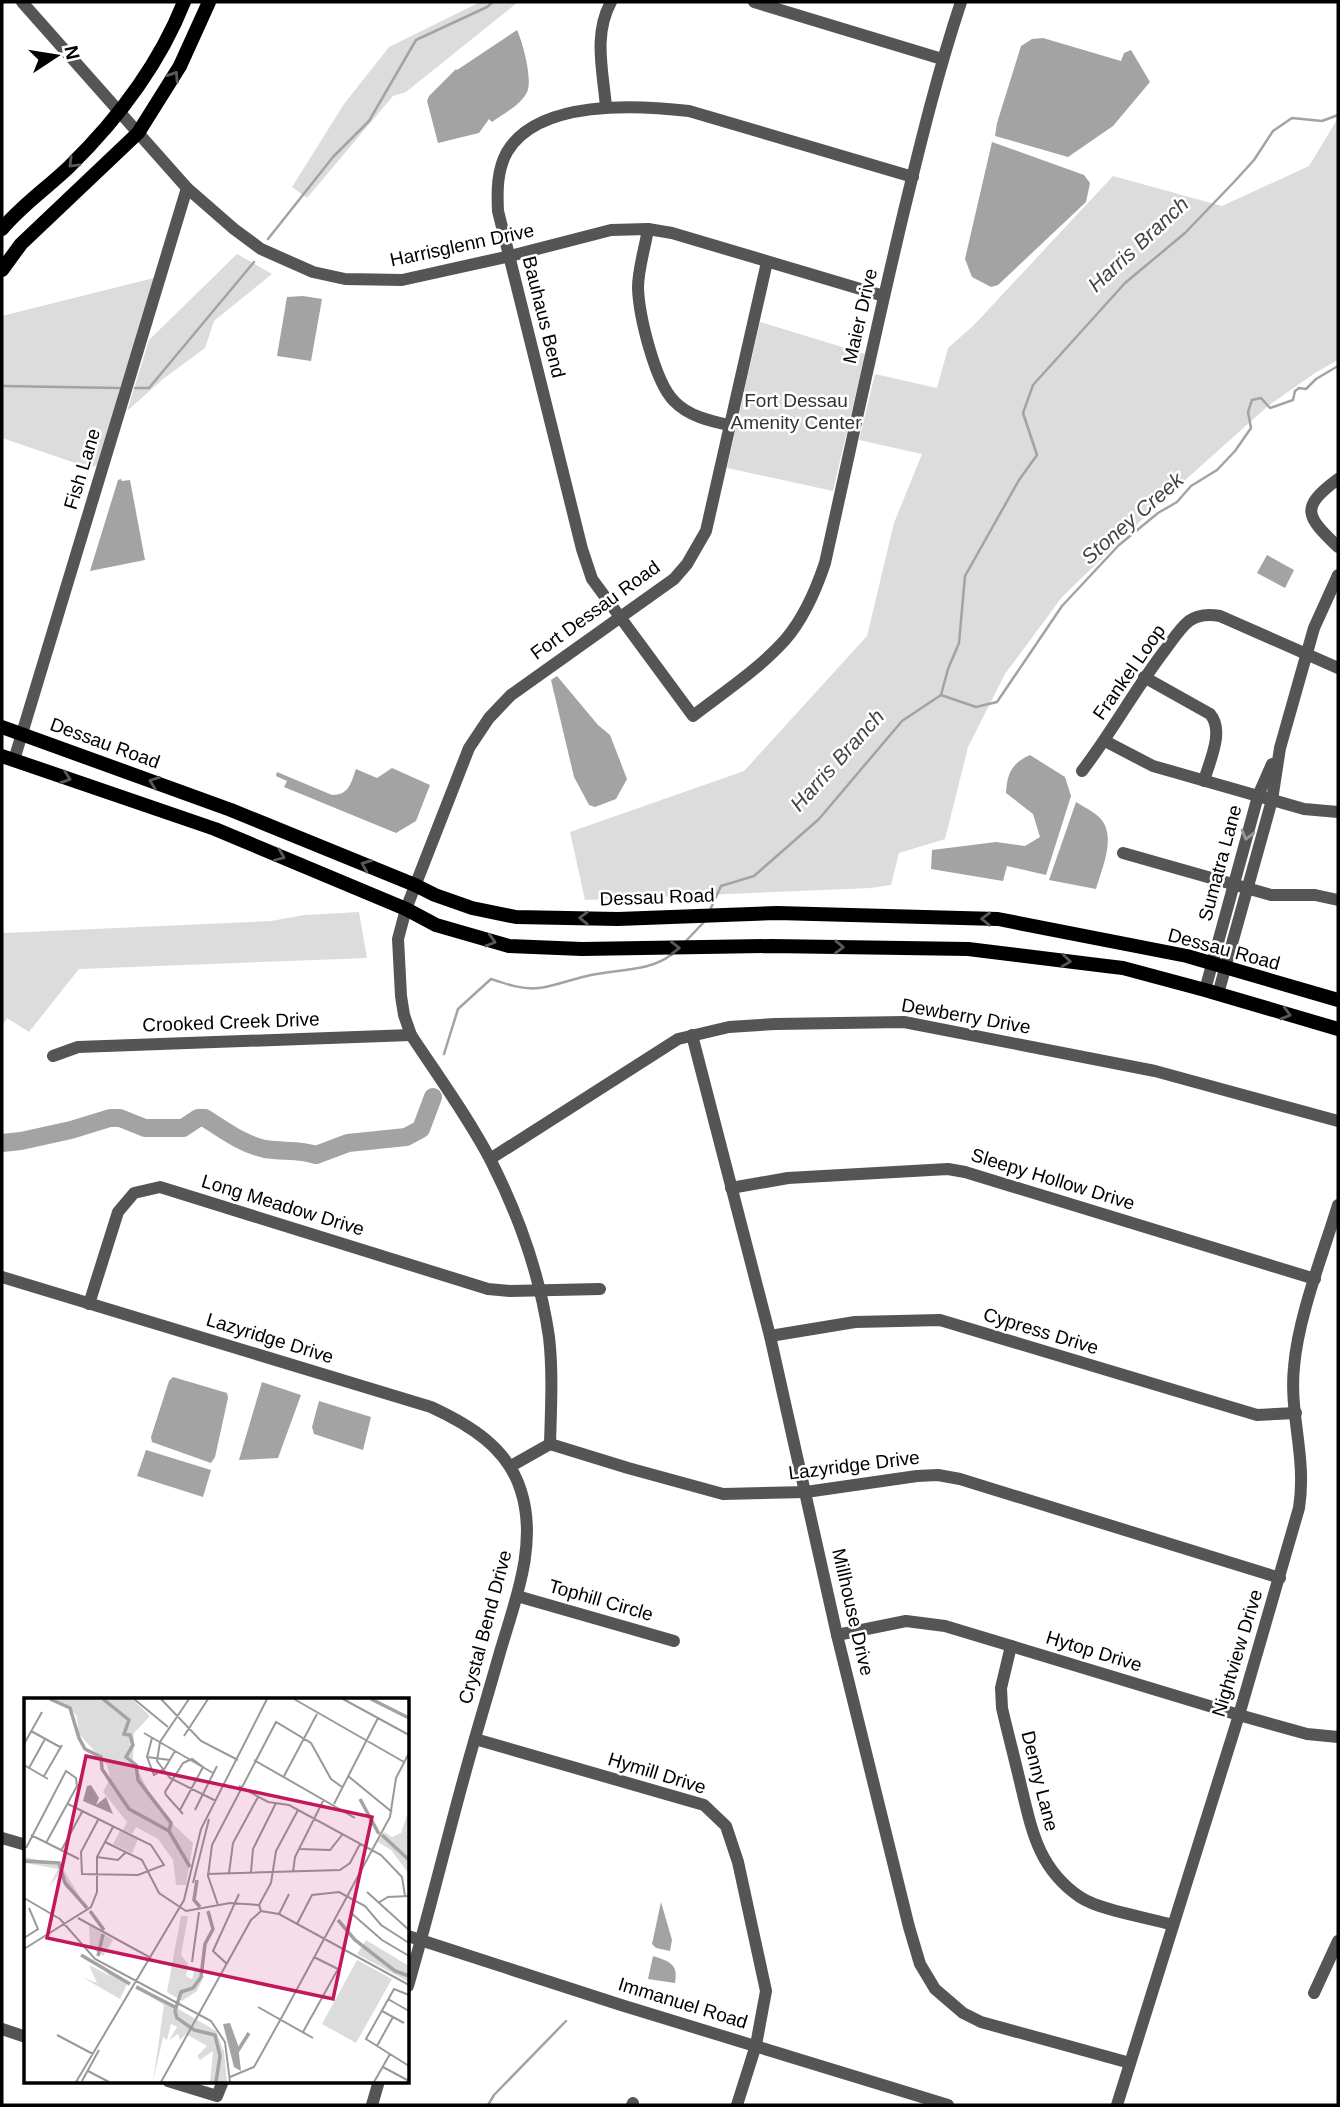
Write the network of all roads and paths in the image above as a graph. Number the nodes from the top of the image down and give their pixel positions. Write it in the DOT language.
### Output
graph roads {
  1 [pos="22,2"];
  2 [pos="184,2"];
  3 [pos="209,2"];
  4 [pos="611,2"];
  5 [pos="754,2"];
  6 [pos="961,2"];
  7 [pos="942,59"];
  8 [pos="606,107"];
  9 [pos="118,112"];
  10 [pos="138,133"];
  11 [pos="913,177"];
  12 [pos="187,188"];
  13 [pos="2,229"];
  14 [pos="648,229"];
  15 [pos="510,256"];
  16 [pos="767,262"];
  17 [pos="2,270"];
  18 [pos="884,296"];
  19 [pos="729,425"];
  20 [pos="1338,479"];
  21 [pos="1338,547"];
  22 [pos="1338,575"];
  23 [pos="619,617"];
  24 [pos="1307,654"];
  25 [pos="1338,668"];
  26 [pos="1144,677"];
  27 [pos="693,716"];
  28 [pos="2,727"];
  29 [pos="22,733"];
  30 [pos="1105,741"];
  31 [pos="1280,748"];
  32 [pos="8,758"];
  33 [pos="1082,771"];
  34 [pos="1204,781"];
  35 [pos="1258,796"];
  36 [pos="1272,800"];
  37 [pos="1338,812"];
  38 [pos="1123,853"];
  39 [pos="1234,884"];
  40 [pos="415,885"];
  41 [pos="1248,888"];
  42 [pos="1338,900"];
  43 [pos="406,909"];
  44 [pos="1219,966"];
  45 [pos="1212,992"];
  46 [pos="1338,1000"];
  47 [pos="1338,1029"];
  48 [pos="411,1035"];
  49 [pos="692,1035"];
  50 [pos="53,1056"];
  51 [pos="1338,1121"];
  52 [pos="490,1159"];
  53 [pos="731,1188"];
  54 [pos="1338,1205"];
  55 [pos="2,1277"];
  56 [pos="1315,1279"];
  57 [pos="600,1289"];
  58 [pos="538,1290"];
  59 [pos="89,1304"];
  60 [pos="770,1336"];
  61 [pos="1296,1413"];
  62 [pos="550,1444"];
  63 [pos="511,1466"];
  64 [pos="806,1492"];
  65 [pos="1280,1578"];
  66 [pos="517,1596"];
  67 [pos="837,1635"];
  68 [pos="674,1640"];
  69 [pos="1011,1646"];
  70 [pos="1239,1715"];
  71 [pos="1338,1737"];
  72 [pos="475,1739"];
  73 [pos="2,1838"];
  74 [pos="24,1844"];
  75 [pos="1173,1925"];
  76 [pos="410,1937"];
  77 [pos="421,1940"];
  78 [pos="1338,1941"];
  79 [pos="410,1979"];
  80 [pos="1314,1993"];
  81 [pos="2,2029"];
  82 [pos="24,2036"];
  83 [pos="757,2045"];
  84 [pos="1130,2063"];
  85 [pos="171,2082"];
  86 [pos="223,2082"];
  87 [pos="379,2082"];
  88 [pos="372,2105"];
  89 [pos="737,2105"];
  90 [pos="948,2105"];
  91 [pos="1117,2105"];
  1 -- 9 [label="street, Harrisglenn Drive"];
  2 -- 9 [label="main road"];
  10 -- 3 [label="main road, one-way"];
  4 -- 8 [label="street"];
  5 -- 7 [label="street"];
  6 -- 7 [label="street, Maier Drive"];
  7 -- 11 [label="street, Maier Drive"];
  8 -- 11 [label="street, Bauhaus Bend"];
  8 -- 15 [label="street, Bauhaus Bend"];
  9 -- 10 [label="street, Harrisglenn Drive"];
  9 -- 13 [label="main road, one-way"];
  10 -- 12 [label="street, Harrisglenn Drive"];
  10 -- 17 [label="main road"];
  11 -- 18 [label="street, Maier Drive"];
  12 -- 15 [label="street, Harrisglenn Drive"];
  12 -- 29 [label="street, Fish Lane"];
  14 -- 15 [label="street, Harrisglenn Drive"];
  14 -- 16 [label="street, Harrisglenn Drive"];
  14 -- 19 [label="street"];
  15 -- 23 [label="street, Bauhaus Bend"];
  16 -- 18 [label="street, Harrisglenn Drive"];
  16 -- 19 [label="street, Fort Dessau Road"];
  18 -- 27 [label="street, Maier Drive"];
  19 -- 23 [label="street, Fort Dessau Road"];
  20 -- 21 [label="street"];
  22 -- 24 [label="street, Sumatra Lane"];
  23 -- 27 [label="street, Bauhaus Bend"];
  23 -- 40 [label="street, Fort Dessau Road"];
  24 -- 25 [label="street, Frankel Loop"];
  24 -- 26 [label="street, Frankel Loop"];
  24 -- 31 [label="street, Sumatra Lane"];
  26 -- 30 [label="street, Frankel Loop"];
  26 -- 34 [label="street"];
  28 -- 29 [label="main road, Dessau Road"];
  29 -- 32 [label="street, Fish Lane"];
  40 -- 29 [label="main road, Dessau Road, one-way"];
  30 -- 33 [label="street, Frankel Loop"];
  30 -- 34 [label="street, Frankel Loop"];
  31 -- 35 [label="street, Sumatra Lane"];
  31 -- 36 [label="street, Sumatra Lane"];
  32 -- 43 [label="main road, one-way"];
  34 -- 35 [label="street, Frankel Loop"];
  35 -- 36 [label="street, Frankel Loop"];
  35 -- 39 [label="street, Sumatra Lane, one-way"];
  36 -- 37 [label="street, Frankel Loop"];
  36 -- 41 [label="street, Sumatra Lane"];
  38 -- 39 [label="street"];
  39 -- 41 [label="street"];
  39 -- 44 [label="street, Sumatra Lane"];
  40 -- 43 [label="street, Fort Dessau Road"];
  44 -- 40 [label="main road, Dessau Road, one-way"];
  41 -- 42 [label="street"];
  41 -- 44 [label="street, Sumatra Lane"];
  43 -- 45 [label="main road, one-way"];
  43 -- 48 [label="street"];
  44 -- 45 [label="street, Sumatra Lane"];
  44 -- 46 [label="main road, Dessau Road"];
  45 -- 47 [label="main road, one-way"];
  48 -- 50 [label="street, Crooked Creek Drive"];
  48 -- 52 [label="street"];
  49 -- 51 [label="street, Dewberry Drive"];
  49 -- 52 [label="street, Dewberry Drive"];
  49 -- 53 [label="street, Millhouse Drive"];
  52 -- 58 [label="street"];
  53 -- 56 [label="street, Sleepy Hollow Drive"];
  53 -- 60 [label="street, Millhouse Drive"];
  54 -- 56 [label="street, Nightview Drive"];
  55 -- 59 [label="street, Lazyridge Drive"];
  56 -- 61 [label="street, Nightview Drive"];
  57 -- 58 [label="street, Long Meadow Drive"];
  58 -- 59 [label="street, Long Meadow Drive"];
  58 -- 62 [label="street"];
  59 -- 63 [label="street, Lazyridge Drive"];
  60 -- 61 [label="street, Cypress Drive"];
  60 -- 64 [label="street, Millhouse Drive"];
  61 -- 65 [label="street, Nightview Drive"];
  62 -- 63 [label="street"];
  62 -- 64 [label="street, Lazyridge Drive"];
  63 -- 66 [label="street, Crystal Bend Drive"];
  64 -- 65 [label="street, Lazyridge Drive"];
  64 -- 67 [label="street, Millhouse Drive"];
  65 -- 70 [label="street, Nightview Drive"];
  66 -- 68 [label="street, Tophill Circle"];
  66 -- 72 [label="street, Crystal Bend Drive"];
  67 -- 69 [label="street, Hytop Drive"];
  67 -- 84 [label="street, Millhouse Drive"];
  69 -- 70 [label="street, Hytop Drive"];
  69 -- 75 [label="street, Denny Lane"];
  70 -- 71 [label="street, Hytop Drive"];
  70 -- 75 [label="street, Nightview Drive"];
  72 -- 77 [label="street, Crystal Bend Drive"];
  72 -- 83 [label="street, Hymill Drive"];
  73 -- 74 [label="street"];
  75 -- 84 [label="street, Nightview Drive"];
  76 -- 77 [label="street, Immanuel Road"];
  77 -- 79 [label="street, Crystal Bend Drive"];
  77 -- 83 [label="street, Immanuel Road"];
  78 -- 80 [label="street"];
  81 -- 82 [label="street"];
  83 -- 89 [label="street, Hymill Drive"];
  83 -- 90 [label="street, Immanuel Road"];
  84 -- 91 [label="street, Nightview Drive"];
  85 -- 86 [label="street"];
  87 -- 88 [label="street"];
}
